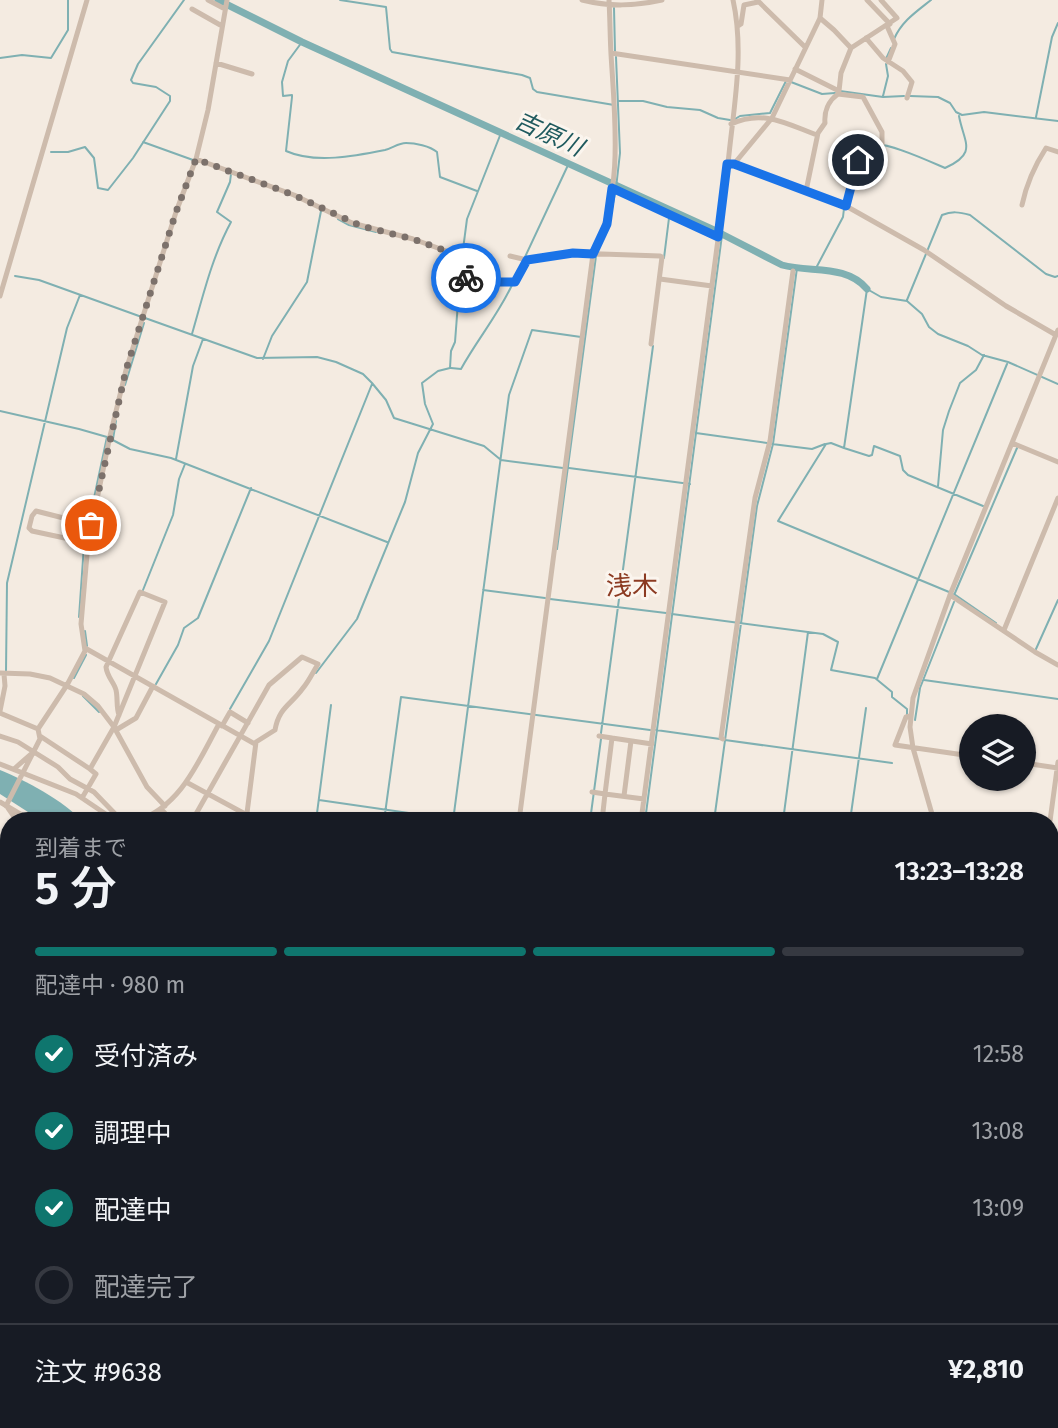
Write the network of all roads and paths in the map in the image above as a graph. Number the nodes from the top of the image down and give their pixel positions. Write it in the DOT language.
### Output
graph roads {
  1 [pos="86,0"];
  2 [pos="197,0"];
  3 [pos="208,0"];
  4 [pos="227,0"];
  5 [pos="582,0"];
  6 [pos="662,0"];
  7 [pos="733,0"];
  8 [pos="822,0"];
  9 [pos="867,0"];
  10 [pos="881,0"];
  11 [pos="758,1"];
  12 [pos="609,3"];
  13 [pos="225,9"];
  14 [pos="820,18"];
  15 [pos="889,25"];
  16 [pos="222,26"];
  17 [pos="738,26"];
  18 [pos="866,38"];
  19 [pos="805,47"];
  20 [pos="851,48"];
  21 [pos="611,54"];
  22 [pos="216,62"];
  23 [pos="887,62"];
  24 [pos="795,69"];
  25 [pos="737,72"];
  26 [pos="252,74"];
  27 [pos="790,79"];
  28 [pos="838,92"];
  29 [pos="907,97"];
  30 [pos="772,118"];
  31 [pos="731,124"];
  32 [pos="817,135"];
  33 [pos="1058,152"];
  34 [pos="852,154"];
  35 [pos="196,159"];
  36 [pos="731,164"];
  37 [pos="852,181"];
  38 [pos="612,188"];
  39 [pos="806,191"];
  40 [pos="1022,205"];
  41 [pos="846,206"];
  42 [pos="718,237"];
  43 [pos="593,254"];
  44 [pos="510,256"];
  45 [pos="527,260"];
  46 [pos="793,271"];
  47 [pos="660,279"];
  48 [pos="712,286"];
  49 [pos="0,296"];
  50 [pos="1057,332"];
  51 [pos="652,344"];
  52 [pos="1012,443"];
  53 [pos="1058,462"];
  54 [pos="1058,498"];
  55 [pos="91,525"];
  56 [pos="88,543"];
  57 [pos="950,595"];
  58 [pos="1003,631"];
  59 [pos="85,648"];
  60 [pos="108,660"];
  61 [pos="1058,664"];
  62 [pos="2,673"];
  63 [pos="135,675"];
  64 [pos="67,685"];
  65 [pos="153,686"];
  66 [pos="0,712"];
  67 [pos="118,716"];
  68 [pos="910,716"];
  69 [pos="248,723"];
  70 [pos="220,725"];
  71 [pos="115,728"];
  72 [pos="39,732"];
  73 [pos="0,736"];
  74 [pos="240,736"];
  75 [pos="599,736"];
  76 [pos="612,738"];
  77 [pos="723,738"];
  78 [pos="631,741"];
  79 [pos="255,744"];
  80 [pos="652,744"];
  81 [pos="913,748"];
  82 [pos="34,751"];
  83 [pos="959,754"];
  84 [pos="1058,762"];
  85 [pos="0,764"];
  86 [pos="1036,765"];
  87 [pos="1058,768"];
  88 [pos="14,769"];
  89 [pos="90,769"];
  90 [pos="22,775"];
  91 [pos="186,782"];
  92 [pos="88,789"];
  93 [pos="592,792"];
  94 [pos="207,793"];
  95 [pos="606,794"];
  96 [pos="624,796"];
  97 [pos="82,798"];
  98 [pos="101,798"];
  99 [pos="644,799"];
  100 [pos="3,803"];
  101 [pos="95,806"];
  102 [pos="163,807"];
  103 [pos="103,812"];
  104 [pos="114,812"];
  105 [pos="154,812"];
  106 [pos="166,812"];
  107 [pos="197,812"];
  108 [pos="237,812"];
  109 [pos="248,812"];
  110 [pos="520,812"];
  111 [pos="603,812"];
  112 [pos="642,812"];
  113 [pos="931,812"];
  114 [pos="1051,812"];
  115 [pos="938,1428"];
  116 [pos="945,1428"];
  1 -- 49 [label="street"];
  2 -- 16 [label="street"];
  3 -- 13 [label="street"];
  4 -- 13 [label="street"];
  5 -- 12 [label="street"];
  6 -- 12 [label="street"];
  7 -- 17 [label="street"];
  8 -- 14 [label="street"];
  9 -- 15 [label="street"];
  10 -- 15 [label="street"];
  11 -- 17 [label="street"];
  11 -- 19 [label="street"];
  12 -- 21 [label="street"];
  13 -- 16 [label="street"];
  14 -- 19 [label="street"];
  14 -- 20 [label="street"];
  15 -- 18 [label="street"];
  15 -- 23 [label="street"];
  16 -- 22 [label="street"];
  17 -- 25 [label="street"];
  18 -- 20 [label="street"];
  18 -- 23 [label="street"];
  19 -- 24 [label="street"];
  20 -- 28 [label="street"];
  21 -- 25 [label="street"];
  21 -- 38 [label="street"];
  22 -- 26 [label="street"];
  22 -- 35 [label="street"];
  23 -- 29 [label="street"];
  24 -- 27 [label="street"];
  24 -- 28 [label="street"];
  25 -- 27 [label="street"];
  25 -- 31 [label="street"];
  27 -- 30 [label="street"];
  28 -- 32 [label="street"];
  28 -- 37 [label="street"];
  30 -- 31 [label="street"];
  30 -- 32 [label="street"];
  30 -- 36 [label="street"];
  31 -- 36 [label="street"];
  32 -- 39 [label="street"];
  33 -- 40 [label="street"];
  34 -- 37 [label="street"];
  35 -- 45 [label="street"];
  35 -- 55 [label="street"];
  36 -- 39 [label="street"];
  36 -- 42 [label="street"];
  37 -- 41 [label="street"];
  38 -- 42 [label="street"];
  38 -- 43 [label="street"];
  39 -- 41 [label="street"];
  41 -- 50 [label="street"];
  42 -- 48 [label="street"];
  43 -- 45 [label="street"];
  43 -- 47 [label="street"];
  43 -- 110 [label="street"];
  44 -- 45 [label="street"];
  46 -- 77 [label="street"];
  47 -- 48 [label="street"];
  47 -- 51 [label="street"];
  48 -- 80 [label="street"];
  50 -- 52 [label="street"];
  52 -- 53 [label="street"];
  52 -- 57 [label="street"];
  54 -- 58 [label="street"];
  55 -- 56 [label="street"];
  55 -- 56 [label="street"];
  56 -- 59 [label="street"];
  57 -- 58 [label="street"];
  57 -- 68 [label="street"];
  58 -- 61 [label="street"];
  59 -- 60 [label="street"];
  59 -- 64 [label="street"];
  60 -- 63 [label="street"];
  60 -- 63 [label="street"];
  60 -- 67 [label="street"];
  62 -- 64 [label="street"];
  62 -- 66 [label="street"];
  63 -- 65 [label="street"];
  63 -- 67 [label="street"];
  64 -- 71 [label="street"];
  64 -- 72 [label="street"];
  65 -- 70 [label="street"];
  65 -- 71 [label="street"];
  66 -- 72 [label="street"];
  67 -- 71 [label="street"];
  68 -- 81 [label="street"];
  68 -- 81 [label="street"];
  69 -- 70 [label="street"];
  69 -- 74 [label="street"];
  69 -- 79 [label="street"];
  70 -- 74 [label="street"];
  70 -- 91 [label="street"];
  71 -- 89 [label="street"];
  71 -- 102 [label="street"];
  72 -- 82 [label="street"];
  72 -- 89 [label="street"];
  73 -- 82 [label="street"];
  74 -- 79 [label="street"];
  74 -- 94 [label="street"];
  75 -- 76 [label="street"];
  76 -- 78 [label="street"];
  76 -- 95 [label="street"];
  78 -- 80 [label="street"];
  78 -- 96 [label="street"];
  79 -- 109 [label="street"];
  80 -- 99 [label="street"];
  81 -- 83 [label="street"];
  81 -- 113 [label="street"];
  82 -- 88 [label="street"];
  82 -- 90 [label="street"];
  82 -- 92 [label="street"];
  84 -- 87 [label="street"];
  85 -- 88 [label="street"];
  86 -- 87 [label="street"];
  87 -- 114 [label="street"];
  88 -- 90 [label="street"];
  89 -- 92 [label="street"];
  90 -- 97 [label="street"];
  90 -- 100 [label="street"];
  91 -- 94 [label="street"];
  91 -- 102 [label="street"];
  92 -- 97 [label="street"];
  92 -- 98 [label="street"];
  93 -- 95 [label="street"];
  94 -- 107 [label="street"];
  94 -- 108 [label="street"];
  95 -- 96 [label="street"];
  95 -- 111 [label="street"];
  96 -- 99 [label="street"];
  97 -- 101 [label="street"];
  98 -- 101 [label="street"];
  98 -- 104 [label="street"];
  99 -- 112 [label="street"];
  101 -- 103 [label="street"];
  102 -- 105 [label="street"];
  102 -- 106 [label="street"];
  115 -- 116 [label="street"];
}
